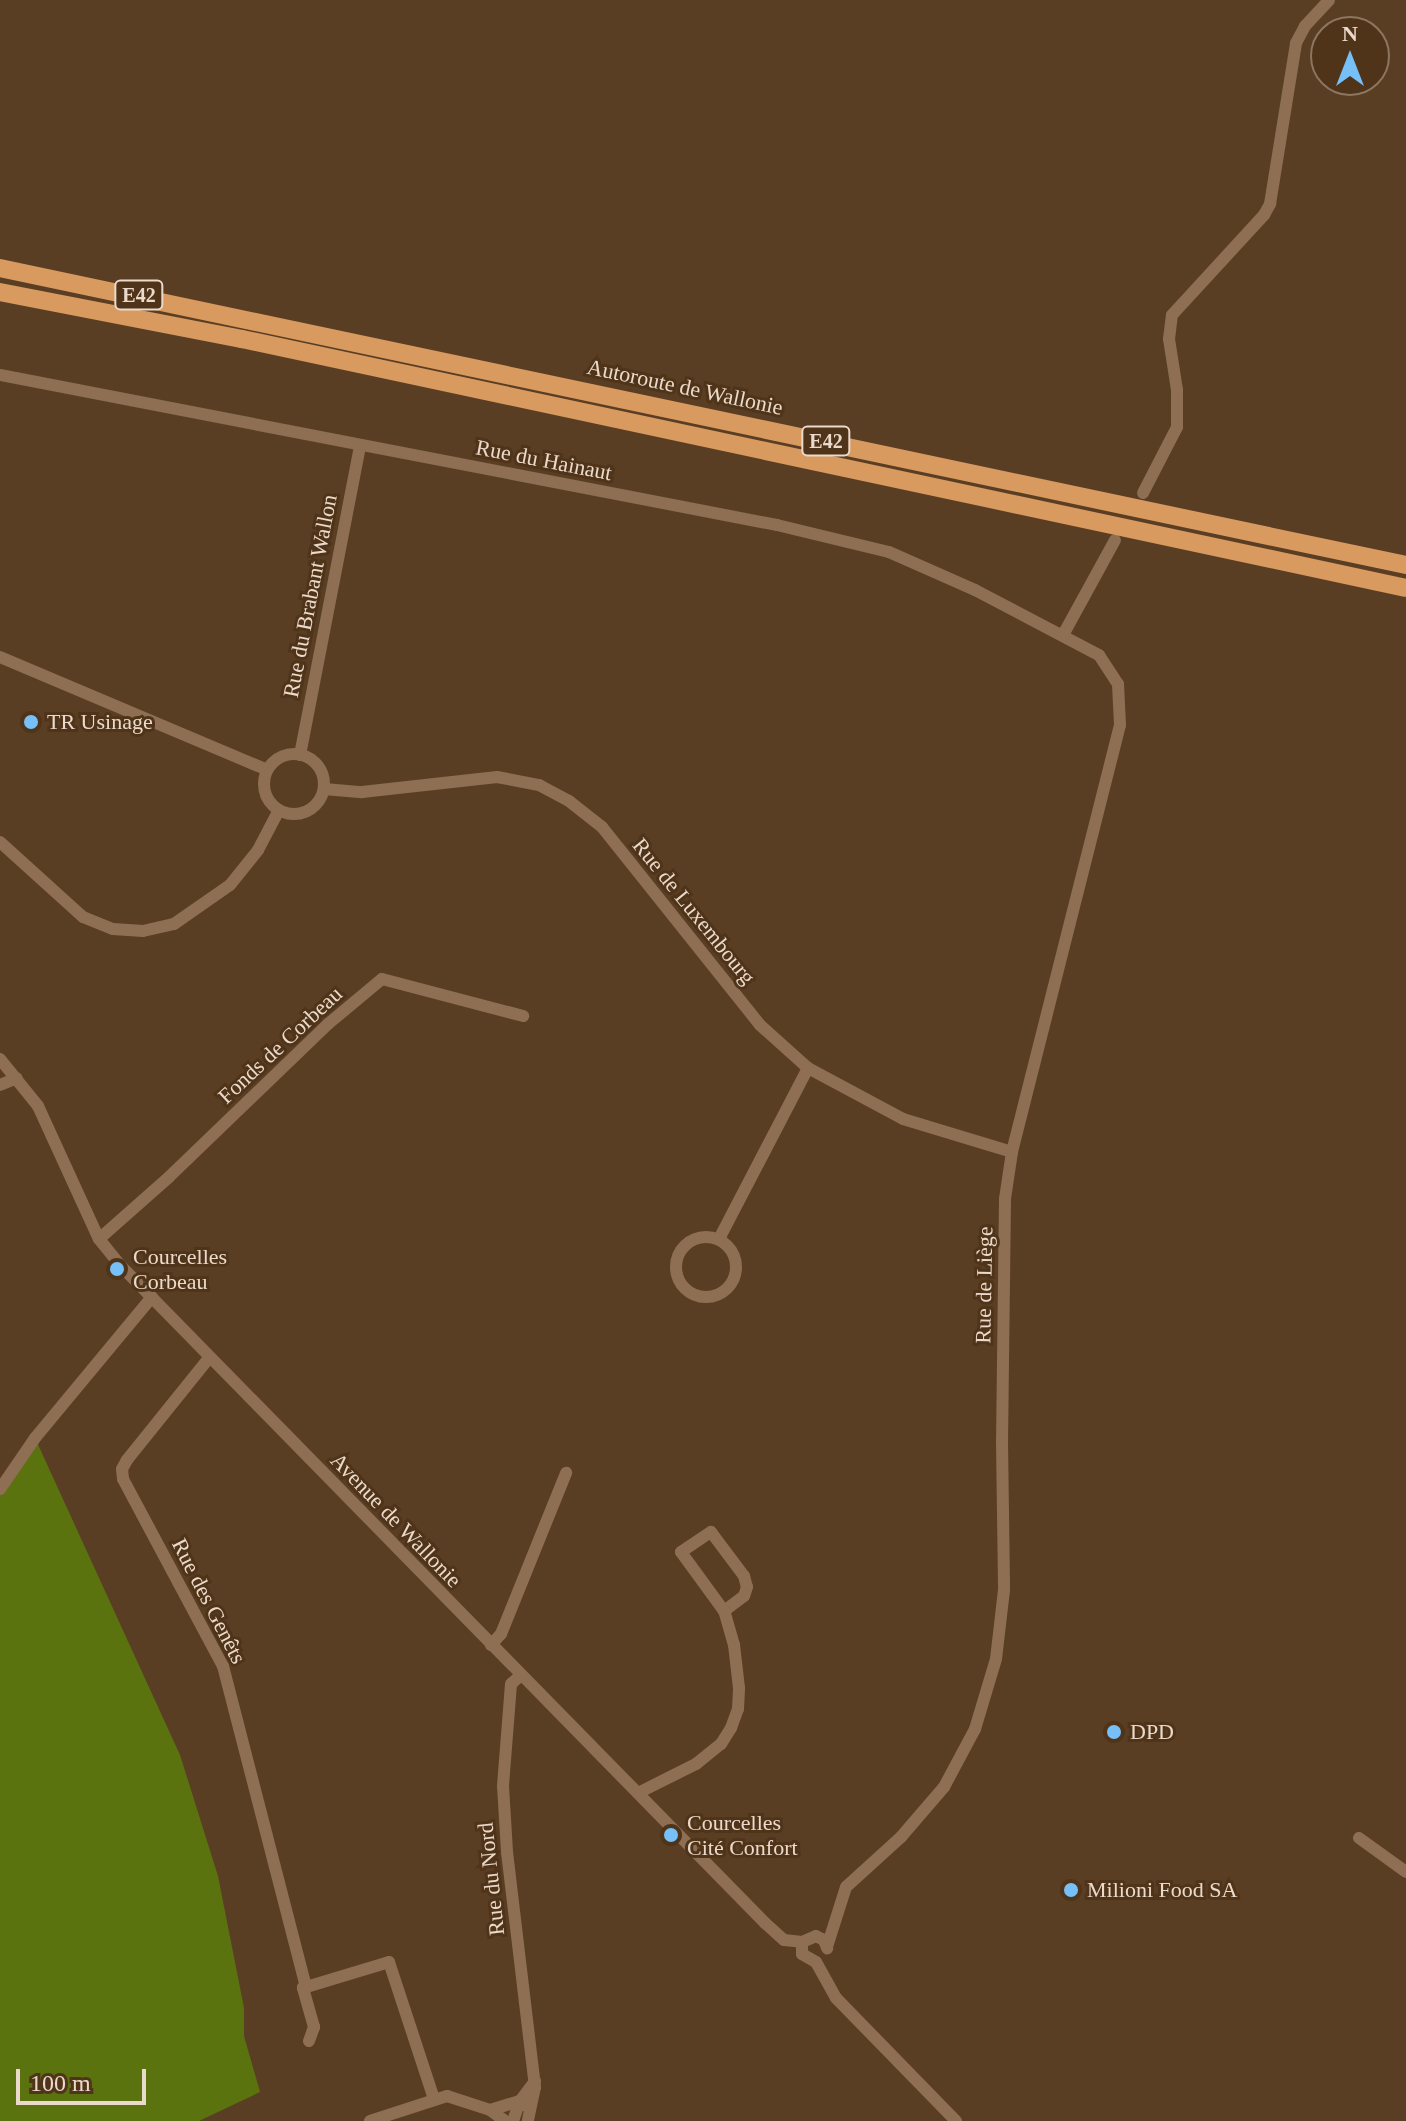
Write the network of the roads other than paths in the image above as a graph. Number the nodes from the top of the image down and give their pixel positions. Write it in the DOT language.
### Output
graph roads {
  1 [pos="1329,0"];
  2 [pos="0,256"];
  3 [pos="0,268"];
  4 [pos="34,274"];
  5 [pos="0,292"];
  6 [pos="0,303"];
  7 [pos="58,303"];
  8 [pos="0,375"];
  9 [pos="360,446"];
  10 [pos="1143,493"];
  11 [pos="1115,540"];
  12 [pos="1406,565"];
  13 [pos="1406,588"];
  14 [pos="1063,635"];
  15 [pos="0,657"];
  16 [pos="300,755"];
  17 [pos="267,770"];
  18 [pos="324,789"];
  19 [pos="279,810"];
  20 [pos="0,842"];
  21 [pos="523,1016"];
  22 [pos="0,1059"];
  23 [pos="808,1068"];
  24 [pos="17,1078"];
  25 [pos="0,1085"];
  26 [pos="1012,1152"];
  27 [pos="99,1239"];
  28 [pos="719,1239"];
  29 [pos="152,1297"];
  30 [pos="209,1358"];
  31 [pos="566,1473"];
  32 [pos="0,1489"];
  33 [pos="724,1611"];
  34 [pos="491,1645"];
  35 [pos="521,1675"];
  36 [pos="638,1793"];
  37 [pos="1359,1838"];
  38 [pos="1406,1872"];
  39 [pos="834,1922"];
  40 [pos="816,1936"];
  41 [pos="802,1942"];
  42 [pos="827,1947"];
  43 [pos="816,1962"];
  44 [pos="306,1987"];
  45 [pos="309,2041"];
  46 [pos="535,2081"];
  47 [pos="434,2099"];
  48 [pos="520,2101"];
  49 [pos="490,2110"];
  50 [pos="529,2116"];
  51 [pos="370,2121"];
  52 [pos="505,2121"];
  53 [pos="513,2121"];
  54 [pos="956,2121"];
  1 -- 10 [label="street"];
  2 -- 4 [label="highway"];
  3 -- 4 [label="highway, Autoroute de Wallonie / E42"];
  4 -- 12 [label="highway, Autoroute de Wallonie / E42"];
  5 -- 7 [label="highway, E42"];
  6 -- 7 [label="highway"];
  7 -- 13 [label="highway, E42"];
  8 -- 9 [label="street, Rue du Hainaut"];
  9 -- 14 [label="street, Rue du Hainaut"];
  9 -- 16 [label="street, Rue du Brabant Wallon"];
  11 -- 14 [label="street"];
  14 -- 26 [label="street, Rue de Liège"];
  15 -- 17 [label="street"];
  16 -- 17 [label="street"];
  16 -- 18 [label="street"];
  17 -- 19 [label="street"];
  18 -- 19 [label="street"];
  18 -- 23 [label="street, Rue de Luxembourg"];
  19 -- 20 [label="street"];
  21 -- 27 [label="street, Fonds de Corbeau"];
  22 -- 24 [label="street, Avenue de Wallonie"];
  23 -- 26 [label="street, Rue de Luxembourg"];
  23 -- 28 [label="street"];
  24 -- 25 [label="street"];
  24 -- 27 [label="street, Avenue de Wallonie"];
  26 -- 39 [label="street, Rue de Liège"];
  27 -- 29 [label="street, Avenue de Wallonie"];
  28 -- 28 [label="street"];
  29 -- 30 [label="street, Avenue de Wallonie"];
  29 -- 32 [label="street"];
  30 -- 34 [label="street, Avenue de Wallonie"];
  30 -- 44 [label="street, Rue des Genêts"];
  31 -- 34 [label="street"];
  33 -- 33 [label="street"];
  33 -- 36 [label="street"];
  34 -- 35 [label="street, Avenue de Wallonie"];
  35 -- 36 [label="street, Avenue de Wallonie"];
  35 -- 46 [label="street, Rue du Nord"];
  36 -- 41 [label="street, Avenue de Wallonie"];
  37 -- 38 [label="street"];
  39 -- 40 [label="street"];
  39 -- 42 [label="street, Rue de Liège"];
  40 -- 41 [label="street"];
  40 -- 42 [label="street"];
  41 -- 43 [label="street"];
  42 -- 43 [label="street"];
  43 -- 54 [label="street"];
  44 -- 45 [label="street, Rue des Genêts"];
  44 -- 47 [label="street"];
  46 -- 48 [label="street"];
  46 -- 50 [label="street, Rue du Nord"];
  47 -- 49 [label="street"];
  47 -- 51 [label="street"];
  48 -- 49 [label="street"];
  48 -- 50 [label="street, Rue du Nord"];
  48 -- 53 [label="street"];
  49 -- 52 [label="street"];
}
